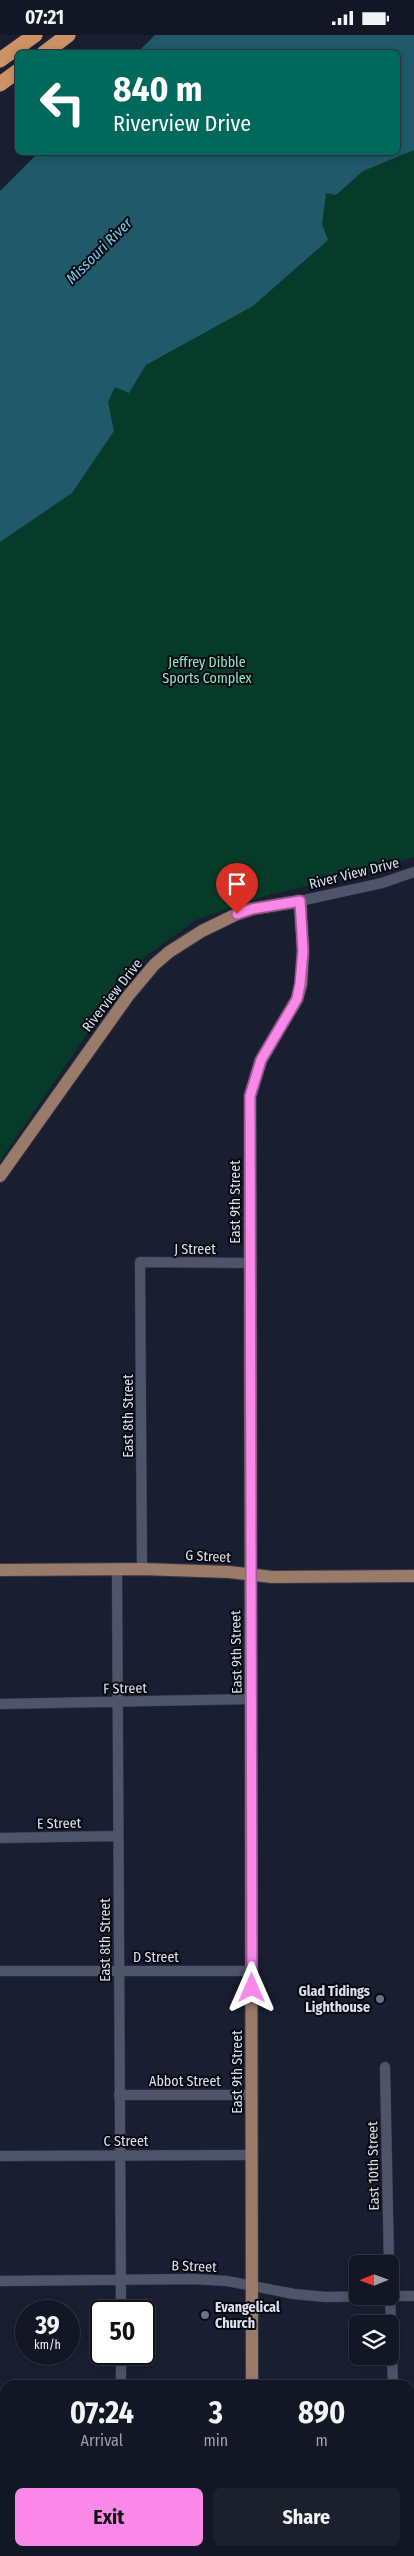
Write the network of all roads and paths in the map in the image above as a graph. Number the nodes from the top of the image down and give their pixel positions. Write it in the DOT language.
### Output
graph roads {
  1 [pos="35,35"];
  2 [pos="68,35"];
  3 [pos="48,50"];
  4 [pos="0,60"];
  5 [pos="15,73"];
  6 [pos="0,84"];
  7 [pos="414,872"];
  8 [pos="300,901"];
  9 [pos="0,1177"];
  10 [pos="140,1262"];
  11 [pos="250,1263"];
  12 [pos="116,1569"];
  13 [pos="142,1569"];
  14 [pos="0,1570"];
  15 [pos="251,1574"];
  16 [pos="414,1576"];
  17 [pos="252,1699"];
  18 [pos="118,1701"];
  19 [pos="0,1704"];
  20 [pos="118,1836"];
  21 [pos="0,1838"];
  22 [pos="0,1971"];
  23 [pos="119,1971"];
  24 [pos="252,1971"];
  25 [pos="385,2067"];
  26 [pos="119,2095"];
  27 [pos="252,2095"];
  28 [pos="119,2155"];
  29 [pos="252,2155"];
  30 [pos="0,2156"];
  31 [pos="389,2255"];
  32 [pos="121,2280"];
  33 [pos="0,2281"];
  34 [pos="252,2285"];
  35 [pos="399,2296"];
  36 [pos="414,2296"];
  37 [pos="349,2297"];
  38 [pos="121,2300"];
  39 [pos="389,2305"];
  40 [pos="121,2365"];
  41 [pos="122,2380"];
  42 [pos="252,2380"];
  43 [pos="393,2380"];
  1 -- 4 [label="highway"];
  2 -- 3 [label="highway"];
  5 -- 6 [label="highway"];
  7 -- 8 [label="street, River View Drive"];
  8 -- 9 [label="main road, Riverview Drive"];
  8 -- 11 [label="main road, East 9th Street"];
  10 -- 11 [label="street, J Street"];
  10 -- 13 [label="street, East 8th Street"];
  11 -- 15 [label="main road, East 9th Street"];
  12 -- 13 [label="main road, G Street"];
  12 -- 14 [label="main road, G Street"];
  12 -- 18 [label="street, East 8th Street"];
  13 -- 15 [label="main road, G Street"];
  15 -- 16 [label="main road, G Street"];
  15 -- 17 [label="main road, East 9th Street"];
  17 -- 18 [label="street, F Street"];
  17 -- 24 [label="main road, East 9th Street"];
  18 -- 19 [label="street, F Street"];
  18 -- 20 [label="street, East 8th Street"];
  20 -- 21 [label="street, E Street"];
  20 -- 23 [label="street, East 8th Street"];
  22 -- 23 [label="street, D Street"];
  23 -- 24 [label="street, D Street"];
  23 -- 26 [label="street, East 8th Street"];
  24 -- 27 [label="main road, East 9th Street"];
  25 -- 31 [label="street, East 10th Street"];
  26 -- 27 [label="street, Abbot Street"];
  26 -- 28 [label="street, East 8th Street"];
  27 -- 29 [label="main road, East 9th Street"];
  28 -- 29 [label="street, C Street"];
  28 -- 30 [label="street, C Street"];
  28 -- 32 [label="street, East 8th Street"];
  29 -- 34 [label="main road, East 9th Street"];
  32 -- 33 [label="street, B Street"];
  32 -- 34 [label="street, B Street"];
  32 -- 38 [label="street, East 8th Street"];
  34 -- 37 [label="street, B Street"];
  34 -- 42 [label="main road, East 9th Street"];
  35 -- 36 [label="street, B Street"];
  39 -- 43 [label="street"];
  40 -- 41 [label="street"];
}
